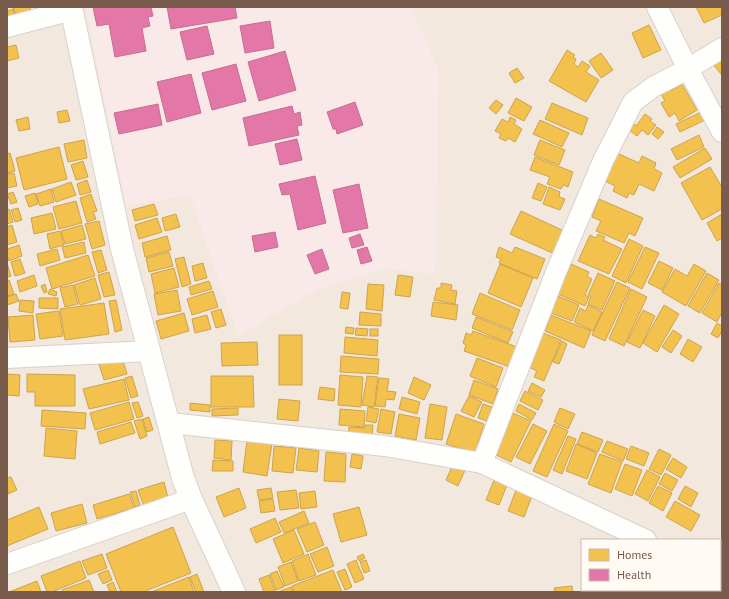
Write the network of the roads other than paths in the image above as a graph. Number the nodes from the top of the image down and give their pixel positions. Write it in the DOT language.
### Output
graph roads {
  1 [pos="657,7"];
  2 [pos="72,8"];
  3 [pos="7,27"];
  4 [pos="722,48"];
  5 [pos="688,69"];
  6 [pos="722,132"];
  7 [pos="149,351"];
  8 [pos="7,358"];
  9 [pos="170,423"];
  10 [pos="482,463"];
  11 [pos="191,499"];
  12 [pos="644,539"];
  13 [pos="7,564"];
  14 [pos="234,592"];
  1 -- 5 [label="street"];
  2 -- 3 [label="street"];
  2 -- 7 [label="street"];
  4 -- 5 [label="street"];
  5 -- 6 [label="street"];
  5 -- 10 [label="street"];
  7 -- 8 [label="street"];
  7 -- 9 [label="street"];
  9 -- 10 [label="street"];
  9 -- 11 [label="street"];
  10 -- 12 [label="street"];
  11 -- 13 [label="street"];
  11 -- 14 [label="street"];
}
